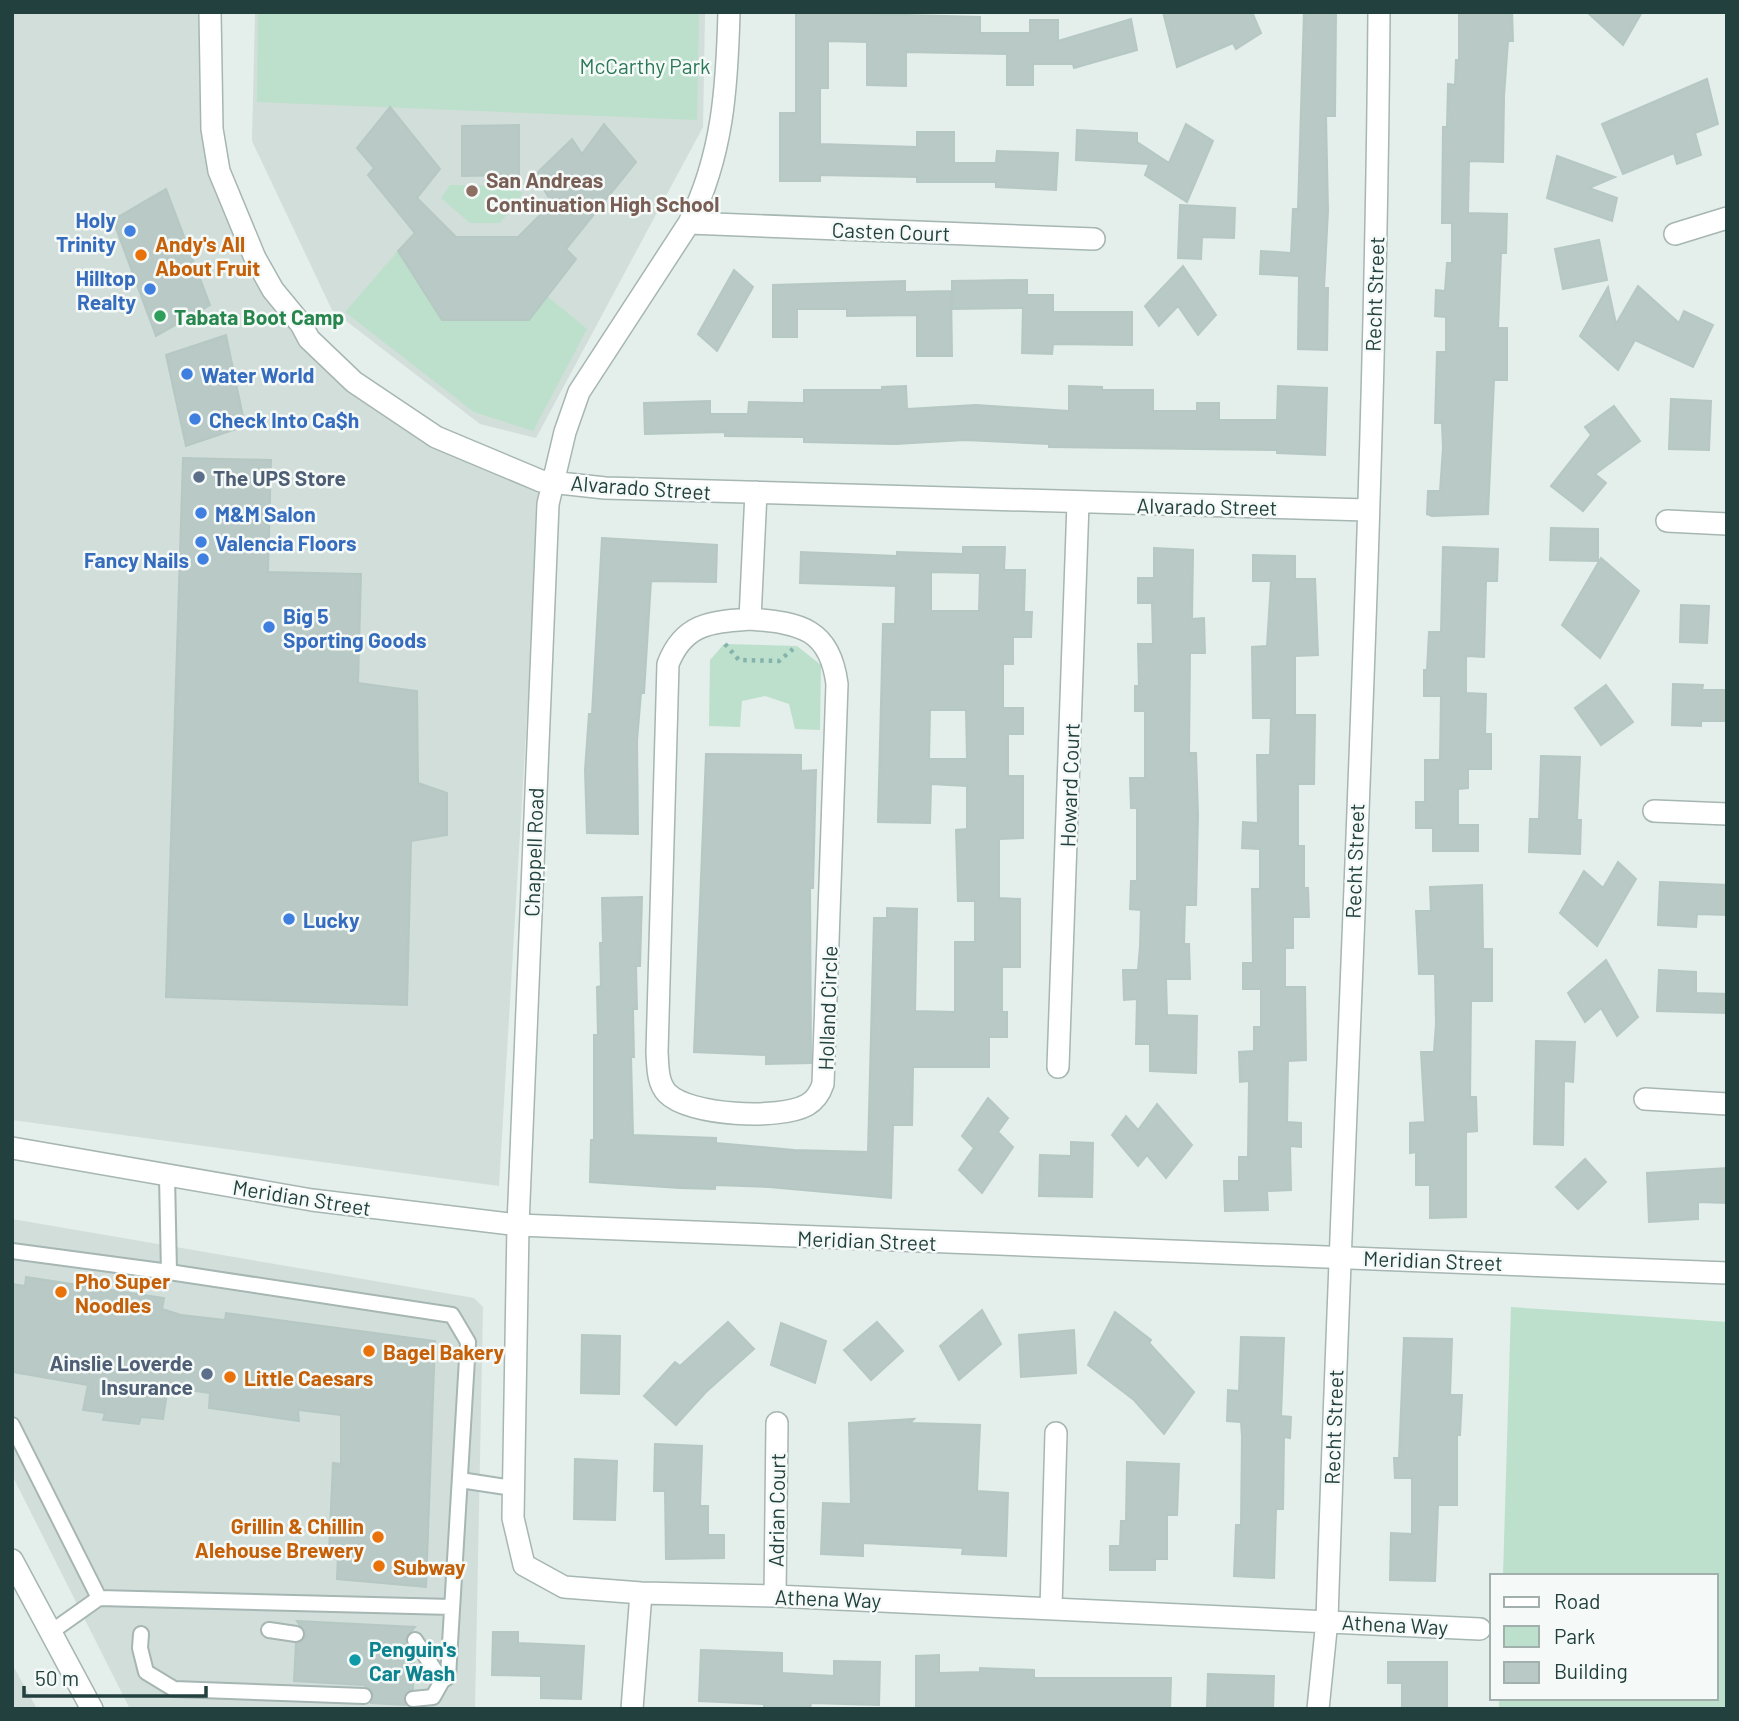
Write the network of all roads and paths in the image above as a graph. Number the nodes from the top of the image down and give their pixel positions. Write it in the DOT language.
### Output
graph roads {
  1 [pos="210,12"];
  2 [pos="729,12"];
  3 [pos="1379,12"];
  4 [pos="1727,218"];
  5 [pos="689,223"];
  6 [pos="1675,234"];
  7 [pos="1094,239"];
  8 [pos="553,481"];
  9 [pos="756,492"];
  10 [pos="1078,503"];
  11 [pos="1367,510"];
  12 [pos="1667,521"];
  13 [pos="1727,524"];
  14 [pos="750,619"];
  15 [pos="724,644"];
  16 [pos="797,646"];
  17 [pos="1654,811"];
  18 [pos="1727,814"];
  19 [pos="1058,1067"];
  20 [pos="1645,1099"];
  21 [pos="1727,1104"];
  22 [pos="12,1148"];
  23 [pos="167,1176"];
  24 [pos="517,1224"];
  25 [pos="12,1251"];
  26 [pos="1339,1257"];
  27 [pos="169,1272"];
  28 [pos="1727,1273"];
  29 [pos="777,1423"];
  30 [pos="12,1425"];
  31 [pos="1056,1433"];
  32 [pos="460,1480"];
  33 [pos="513,1488"];
  34 [pos="12,1560"];
  35 [pos="641,1593"];
  36 [pos="775,1596"];
  37 [pos="99,1598"];
  38 [pos="452,1607"];
  39 [pos="1051,1608"];
  40 [pos="1327,1620"];
  41 [pos="1480,1629"];
  42 [pos="269,1630"];
  43 [pos="51,1632"];
  44 [pos="141,1634"];
  45 [pos="296,1634"];
  46 [pos="415,1640"];
  47 [pos="442,1681"];
  48 [pos="364,1696"];
  49 [pos="413,1699"];
  50 [pos="92,1709"];
  51 [pos="632,1709"];
  52 [pos="1318,1709"];
  1 -- 8 [label="street, Alvarado Street"];
  2 -- 5 [label="street, Chappell Road"];
  3 -- 11 [label="street, Recht Street"];
  4 -- 6 [label="street"];
  5 -- 7 [label="street, Casten Court"];
  5 -- 8 [label="street, Chappell Road"];
  8 -- 9 [label="street, Alvarado Street"];
  8 -- 24 [label="street, Chappell Road"];
  9 -- 10 [label="street, Alvarado Street"];
  9 -- 14 [label="street"];
  10 -- 11 [label="street, Alvarado Street"];
  10 -- 19 [label="street, Howard Court"];
  11 -- 26 [label="street, Recht Street"];
  12 -- 13 [label="street"];
  14 -- 14 [label="street, Holland Circle"];
  15 -- 16 [label="path"];
  17 -- 18 [label="street"];
  20 -- 21 [label="street"];
  22 -- 23 [label="street, Meridian Street"];
  23 -- 24 [label="street, Meridian Street"];
  23 -- 27 [label="lane"];
  24 -- 26 [label="street, Meridian Street"];
  24 -- 33 [label="street, Athena Way"];
  25 -- 27 [label="lane"];
  26 -- 28 [label="street, Meridian Street"];
  26 -- 40 [label="street, Recht Street"];
  27 -- 32 [label="lane"];
  29 -- 36 [label="street, Adrian Court"];
  30 -- 37 [label="lane"];
  31 -- 39 [label="street"];
  32 -- 33 [label="lane"];
  32 -- 38 [label="lane"];
  33 -- 35 [label="street, Athena Way"];
  34 -- 43 [label="street"];
  35 -- 36 [label="street, Athena Way"];
  35 -- 51 [label="street"];
  36 -- 39 [label="street, Athena Way"];
  37 -- 38 [label="lane"];
  37 -- 43 [label="lane"];
  38 -- 47 [label="lane"];
  39 -- 40 [label="street, Athena Way"];
  40 -- 41 [label="street, Athena Way"];
  40 -- 52 [label="street, Recht Street"];
  42 -- 45 [label="lane"];
  43 -- 50 [label="street"];
  44 -- 48 [label="lane"];
  46 -- 47 [label="lane"];
  47 -- 49 [label="lane"];
}
